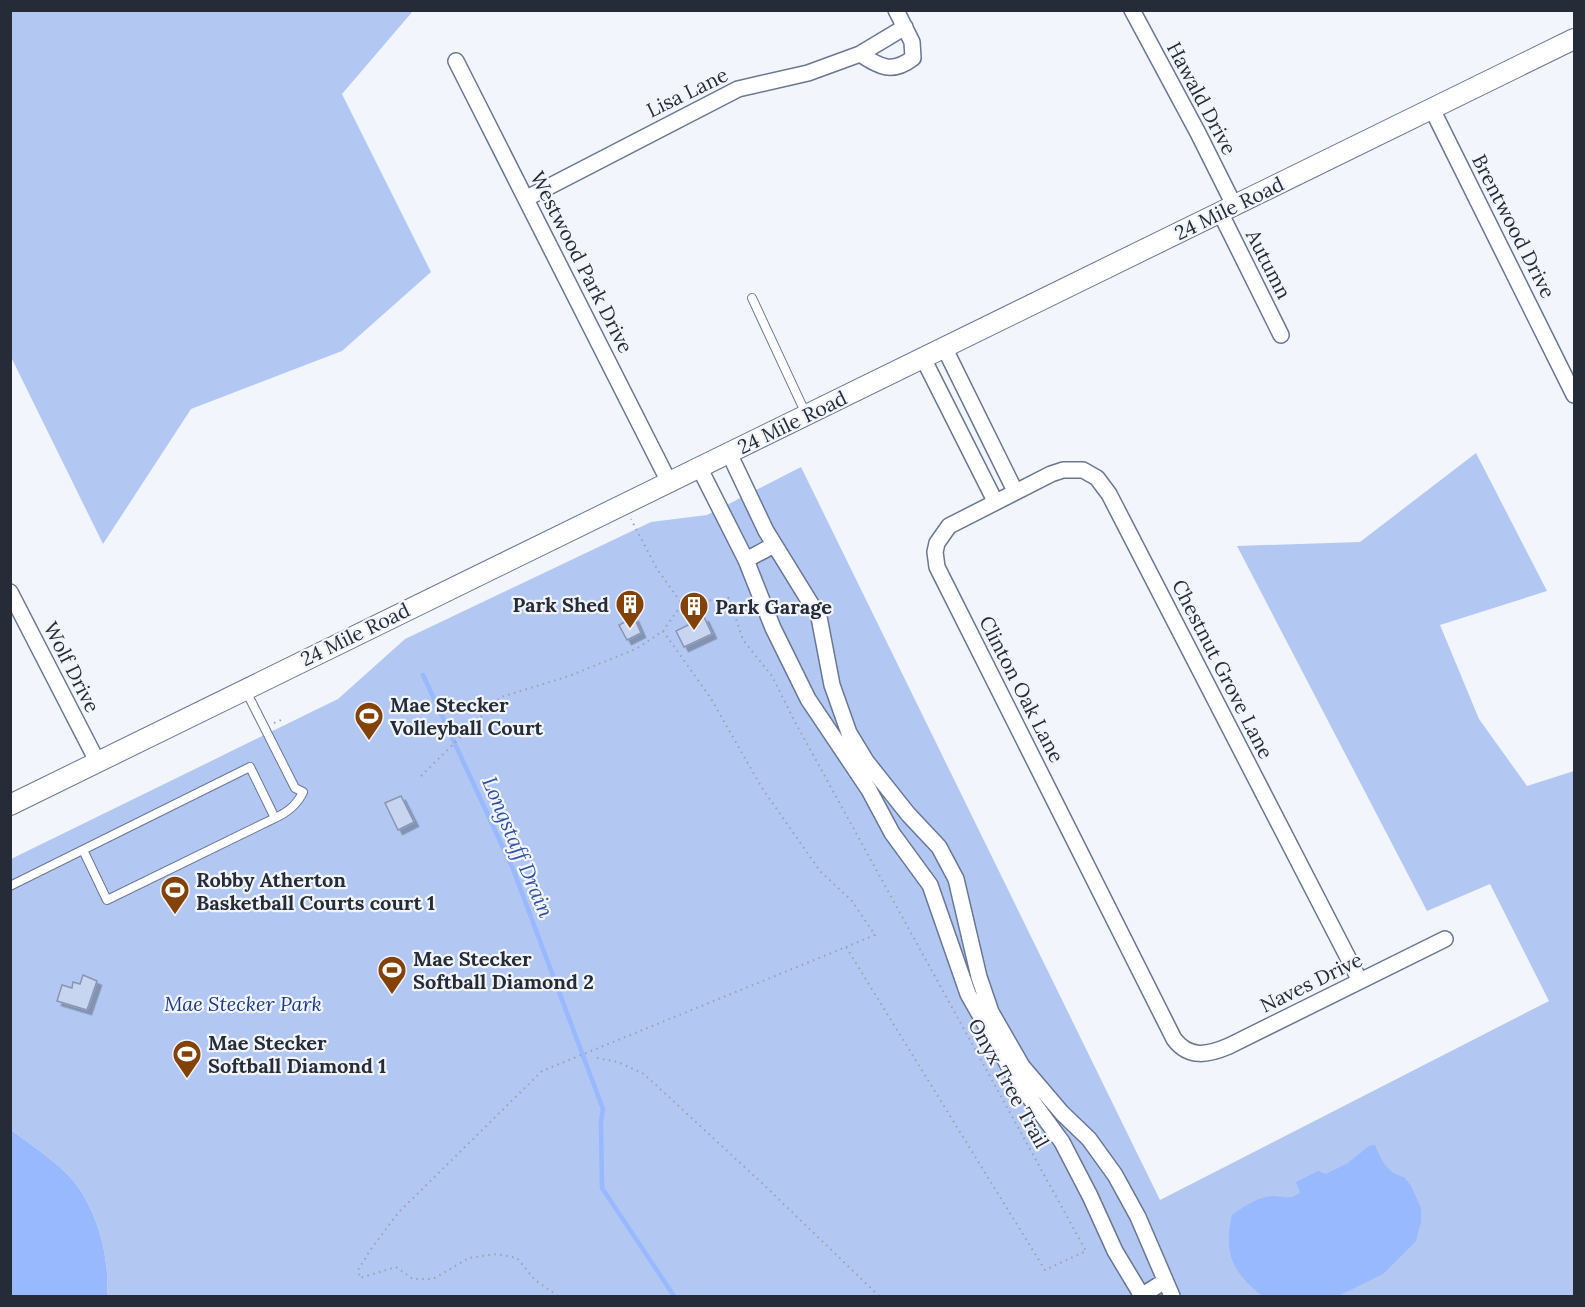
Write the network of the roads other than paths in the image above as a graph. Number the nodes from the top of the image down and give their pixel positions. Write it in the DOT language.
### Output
graph roads {
  1 [pos="896,10"];
  2 [pos="1132,10"];
  3 [pos="905,27"];
  4 [pos="1575,39"];
  5 [pos="860,54"];
  6 [pos="456,61"];
  7 [pos="1432,109"];
  8 [pos="527,198"];
  9 [pos="1227,208"];
  10 [pos="752,298"];
  11 [pos="1281,335"];
  12 [pos="944,347"];
  13 [pos="923,358"];
  14 [pos="1575,394"];
  15 [pos="807,415"];
  16 [pos="729,453"];
  17 [pos="699,467"];
  18 [pos="669,482"];
  19 [pos="1015,491"];
  20 [pos="995,501"];
  21 [pos="774,545"];
  22 [pos="746,560"];
  23 [pos="10,592"];
  24 [pos="245,689"];
  25 [pos="857,759"];
  26 [pos="97,761"];
  27 [pos="10,805"];
  28 [pos="275,818"];
  29 [pos="83,850"];
  30 [pos="10,886"];
  31 [pos="1445,939"];
  32 [pos="1360,981"];
  33 [pos="1194,1054"];
  34 [pos="1017,1069"];
  35 [pos="1165,1281"];
  36 [pos="1141,1296"];
  37 [pos="1172,1296"];
  1 -- 3 [label="street"];
  2 -- 9 [label="street, Hawald Drive"];
  3 -- 5 [label="street, Lisa Lane"];
  3 -- 5 [label="street"];
  4 -- 7 [label="street, 24 Mile Road"];
  5 -- 8 [label="street, Lisa Lane"];
  6 -- 8 [label="street, Westwood Park Drive"];
  7 -- 9 [label="street, 24 Mile Road"];
  7 -- 14 [label="street, Brentwood Drive"];
  8 -- 18 [label="street, Westwood Park Drive"];
  9 -- 11 [label="street, Autumn"];
  9 -- 12 [label="street, 24 Mile Road"];
  10 -- 15 [label="lane"];
  12 -- 13 [label="street, 24 Mile Road"];
  12 -- 19 [label="street"];
  13 -- 15 [label="street, 24 Mile Road"];
  13 -- 20 [label="street"];
  15 -- 16 [label="street, 24 Mile Road"];
  16 -- 17 [label="street, 24 Mile Road"];
  16 -- 21 [label="street"];
  17 -- 18 [label="street, 24 Mile Road"];
  17 -- 22 [label="street"];
  18 -- 24 [label="street, 24 Mile Road"];
  19 -- 20 [label="street, Chestnut Grove Lane"];
  19 -- 32 [label="street, Chestnut Grove Lane"];
  20 -- 33 [label="street, Clinton Oak Lane"];
  21 -- 22 [label="street"];
  21 -- 25 [label="street"];
  22 -- 25 [label="street"];
  23 -- 26 [label="street, Wolf Drive"];
  24 -- 26 [label="street, 24 Mile Road"];
  24 -- 28 [label="lane"];
  25 -- 34 [label="street"];
  25 -- 34 [label="street"];
  26 -- 27 [label="street, 24 Mile Road"];
  28 -- 29 [label="lane"];
  28 -- 29 [label="lane"];
  29 -- 30 [label="lane"];
  31 -- 32 [label="street, Naves Drive"];
  32 -- 33 [label="street, Naves Drive"];
  34 -- 35 [label="street"];
  34 -- 36 [label="street"];
  35 -- 36 [label="street"];
  35 -- 37 [label="street"];
}
